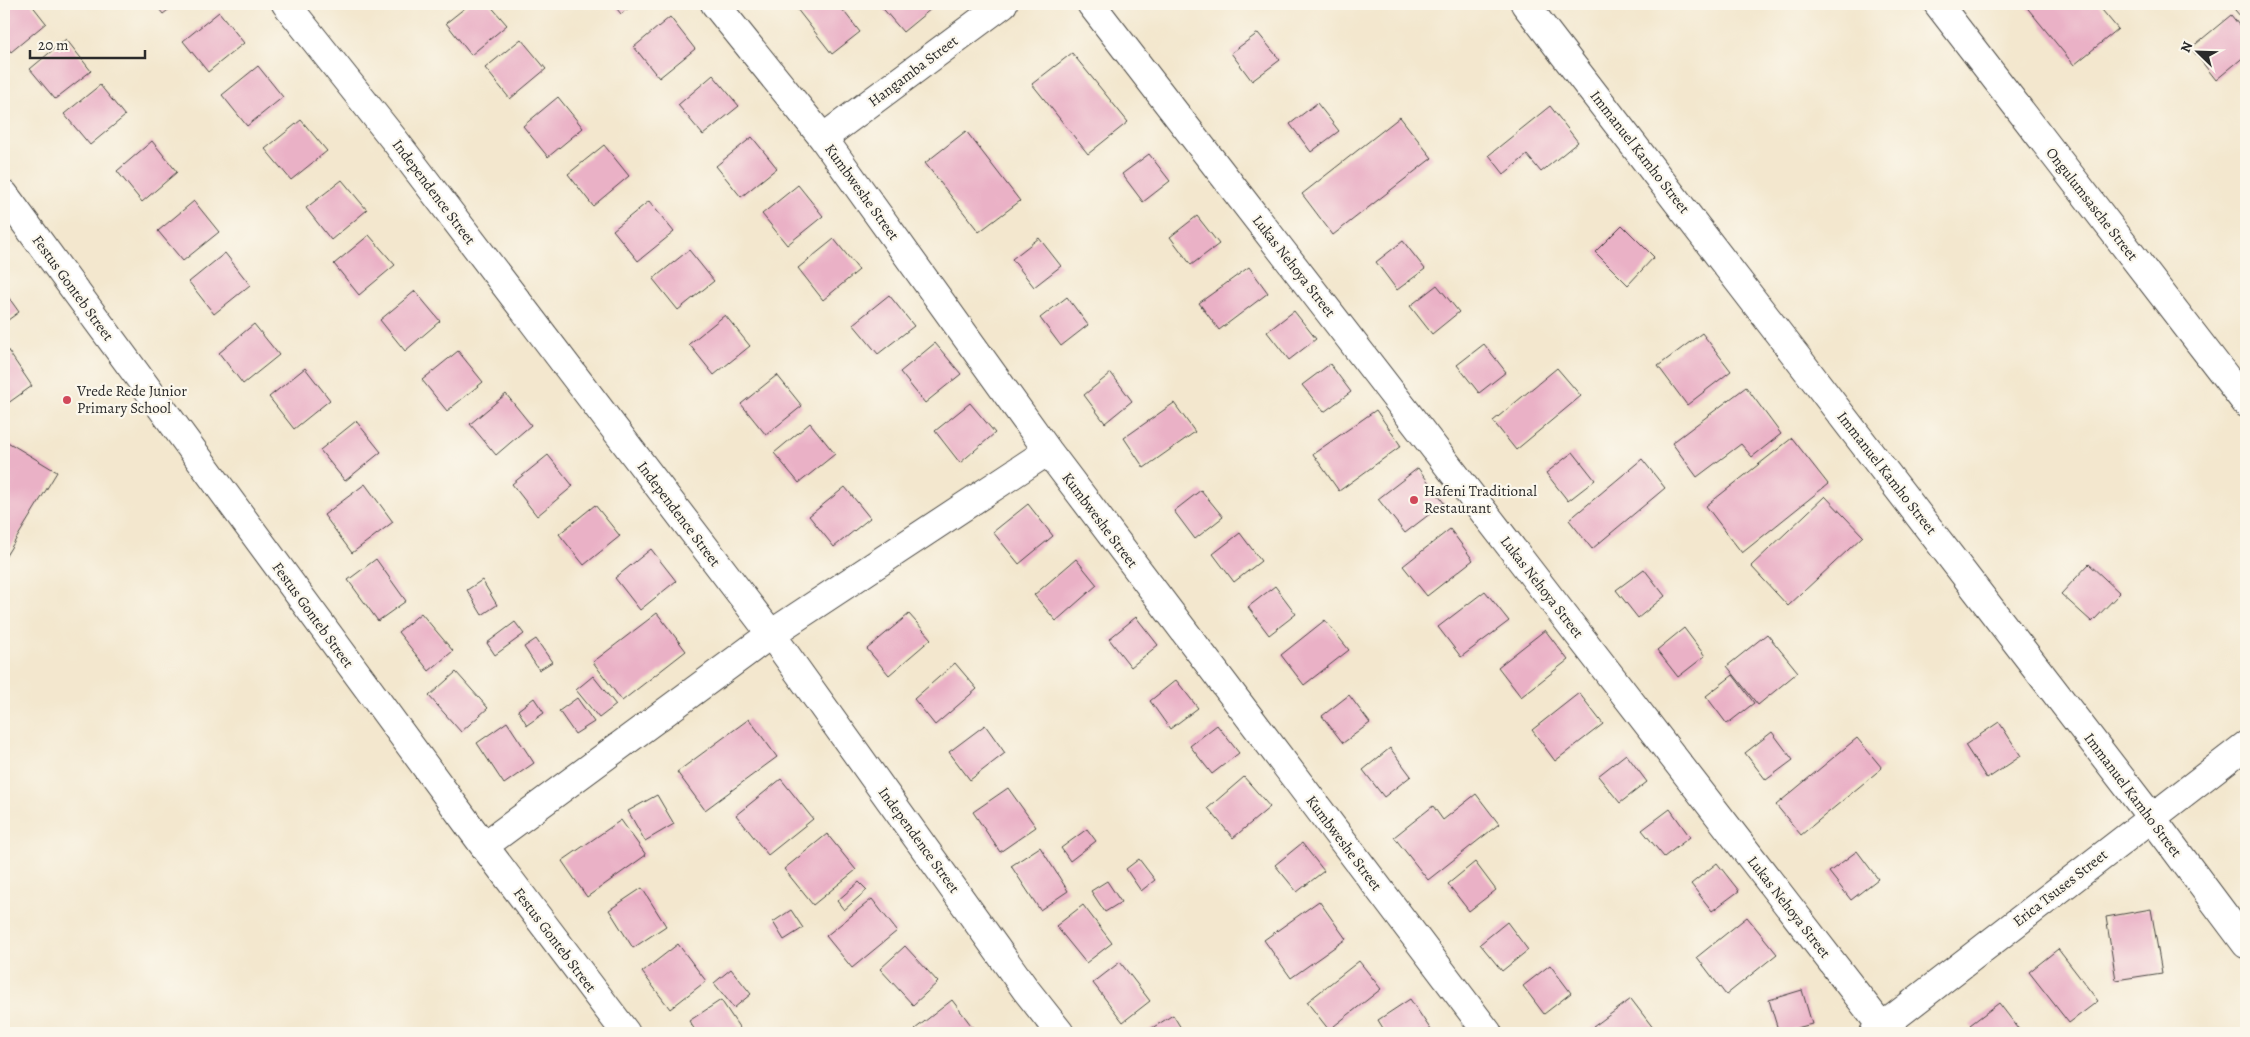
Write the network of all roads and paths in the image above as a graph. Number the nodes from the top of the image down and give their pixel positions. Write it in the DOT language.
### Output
graph roads {
  1 [pos="286,4"];
  2 [pos="715,4"];
  3 [pos="1002,4"];
  4 [pos="1091,4"];
  5 [pos="1525,4"];
  6 [pos="1938,4"];
  7 [pos="823,138"];
  8 [pos="4,194"];
  9 [pos="2246,403"];
  10 [pos="1048,451"];
  11 [pos="771,634"];
  12 [pos="2246,745"];
  13 [pos="2151,817"];
  14 [pos="484,846"];
  15 [pos="2246,944"];
  16 [pos="1878,1030"];
  17 [pos="626,1033"];
  18 [pos="1060,1033"];
  19 [pos="1488,1033"];
  1 -- 11 [label="street, Independence Street"];
  2 -- 7 [label="street, Kumbweshe Street"];
  3 -- 7 [label="street, Hangamba Street"];
  4 -- 16 [label="street, Lukas Nehoya Street"];
  5 -- 13 [label="street, Immanuel Kamho Street"];
  6 -- 9 [label="street, Ongulumsasche Street"];
  7 -- 10 [label="street, Kumbweshe Street"];
  8 -- 14 [label="street, Festus Gonteb Street"];
  10 -- 11 [label="street"];
  10 -- 19 [label="street, Kumbweshe Street"];
  11 -- 14 [label="street"];
  11 -- 18 [label="street, Independence Street"];
  12 -- 13 [label="street, Erica Tsuses Street"];
  13 -- 15 [label="street, Immanuel Kamho Street"];
  13 -- 16 [label="street, Erica Tsuses Street"];
  14 -- 17 [label="street, Festus Gonteb Street"];
}
